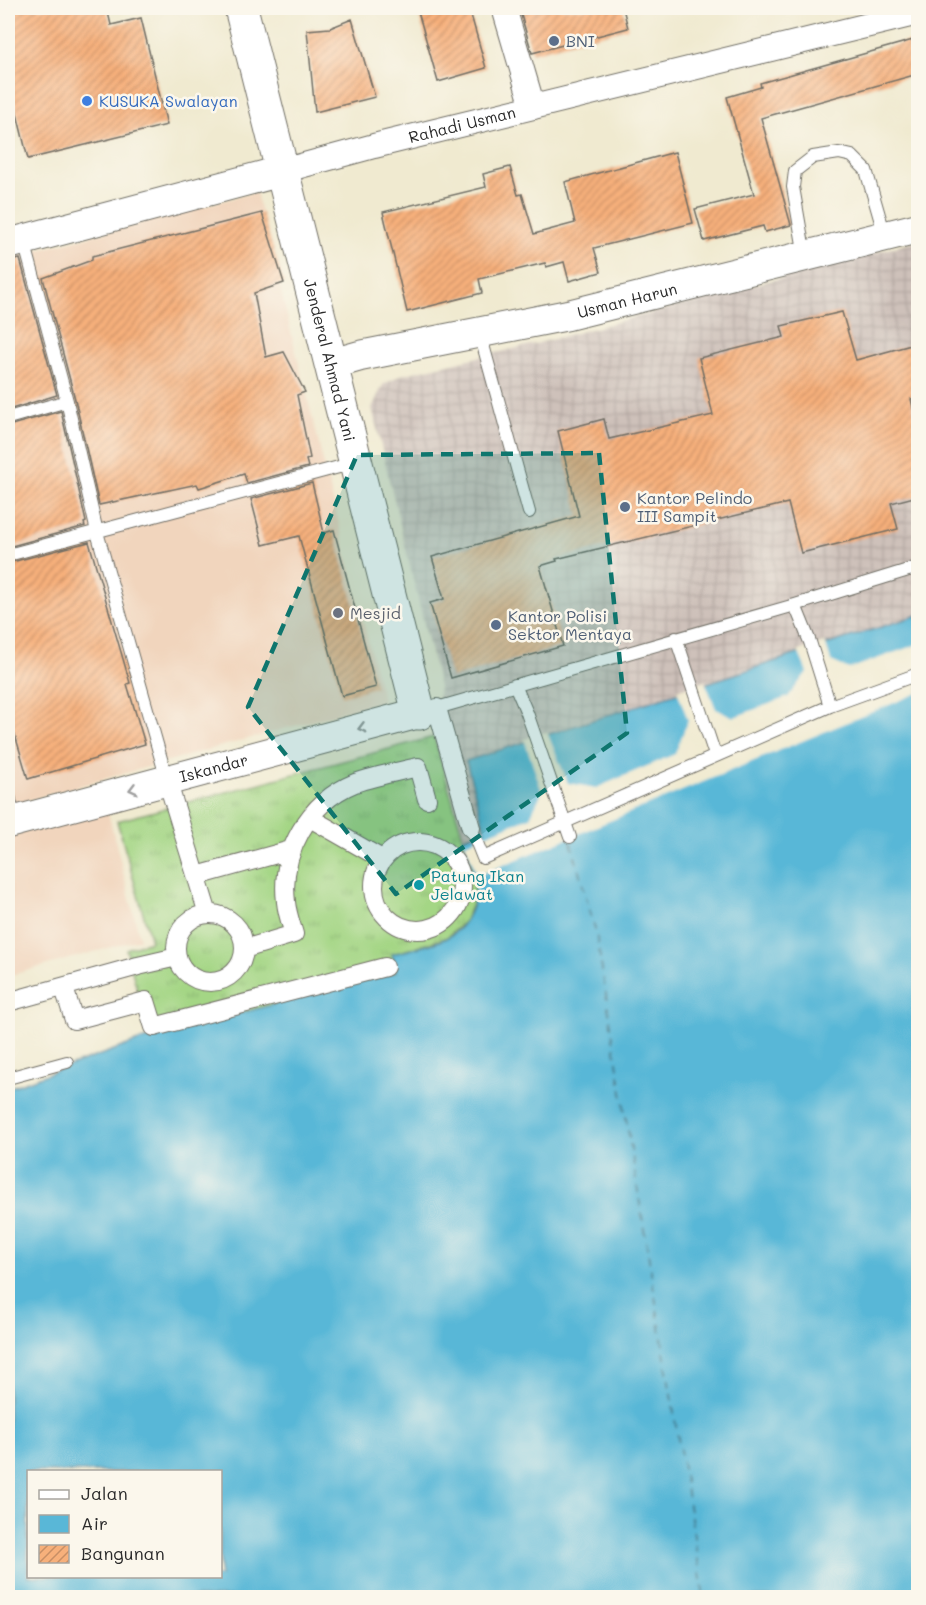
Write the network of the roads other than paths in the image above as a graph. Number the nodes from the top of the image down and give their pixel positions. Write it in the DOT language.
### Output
graph roads {
  1 [pos="241,8"];
  2 [pos="504,8"];
  3 [pos="918,13"];
  4 [pos="533,107"];
  5 [pos="282,171"];
  6 [pos="918,228"];
  7 [pos="886,237"];
  8 [pos="16,242"];
  9 [pos="805,256"];
  10 [pos="480,334"];
  11 [pos="332,364"];
  12 [pos="68,401"];
  13 [pos="8,418"];
  14 [pos="356,463"];
  15 [pos="529,512"];
  16 [pos="97,532"];
  17 [pos="8,555"];
  18 [pos="918,567"];
  19 [pos="795,605"];
  20 [pos="676,638"];
  21 [pos="918,674"];
  22 [pos="515,685"];
  23 [pos="830,706"];
  24 [pos="428,710"];
  25 [pos="715,756"];
  26 [pos="167,780"];
  27 [pos="8,792"];
  28 [pos="427,799"];
  29 [pos="310,818"];
  30 [pos="564,820"];
  31 [pos="11,822"];
  32 [pos="471,828"];
  33 [pos="570,837"];
  34 [pos="291,850"];
  35 [pos="382,859"];
  36 [pos="196,876"];
  37 [pos="208,914"];
  38 [pos="244,949"];
  39 [pos="177,957"];
  40 [pos="386,967"];
  41 [pos="64,987"];
  42 [pos="8,1002"];
  43 [pos="68,1062"];
  44 [pos="8,1078"];
  1 -- 5 [label="highway, Jenderal Ahmad Yani"];
  2 -- 4 [label="street"];
  3 -- 4 [label="street, Rahadi Usman"];
  4 -- 5 [label="street, Rahadi Usman"];
  5 -- 8 [label="street, Rahadi Usman"];
  5 -- 11 [label="highway, Jenderal Ahmad Yani"];
  6 -- 7 [label="street, Usman Harun"];
  7 -- 9 [label="street, Usman Harun"];
  7 -- 9 [label="lane"];
  8 -- 12 [label="lane"];
  9 -- 10 [label="street, Usman Harun"];
  10 -- 11 [label="street, Usman Harun"];
  10 -- 15 [label="lane"];
  11 -- 14 [label="highway, Jenderal Ahmad Yani"];
  12 -- 13 [label="lane"];
  12 -- 16 [label="lane"];
  14 -- 16 [label="lane"];
  14 -- 24 [label="highway, Jenderal Ahmad Yani"];
  16 -- 17 [label="lane"];
  16 -- 26 [label="lane"];
  18 -- 19 [label="lane"];
  19 -- 20 [label="lane"];
  19 -- 23 [label="lane"];
  20 -- 22 [label="lane"];
  20 -- 25 [label="lane"];
  21 -- 23 [label="lane"];
  22 -- 24 [label="lane"];
  22 -- 30 [label="lane"];
  23 -- 25 [label="lane"];
  24 -- 26 [label="street, Iskandar, one-way"];
  24 -- 32 [label="street"];
  25 -- 30 [label="lane"];
  26 -- 31 [label="street, Iskandar, one-way"];
  26 -- 36 [label="street"];
  27 -- 31 [label="lane"];
  28 -- 29 [label="street"];
  29 -- 34 [label="street"];
  29 -- 35 [label="street"];
  30 -- 32 [label="lane"];
  30 -- 33 [label="lane"];
  34 -- 36 [label="street"];
  34 -- 38 [label="street"];
  35 -- 35 [label="street"];
  36 -- 37 [label="street"];
  37 -- 38 [label="street"];
  37 -- 39 [label="street"];
  38 -- 39 [label="street"];
  39 -- 41 [label="street"];
  40 -- 41 [label="street"];
  41 -- 42 [label="street"];
  43 -- 44 [label="lane"];
}
